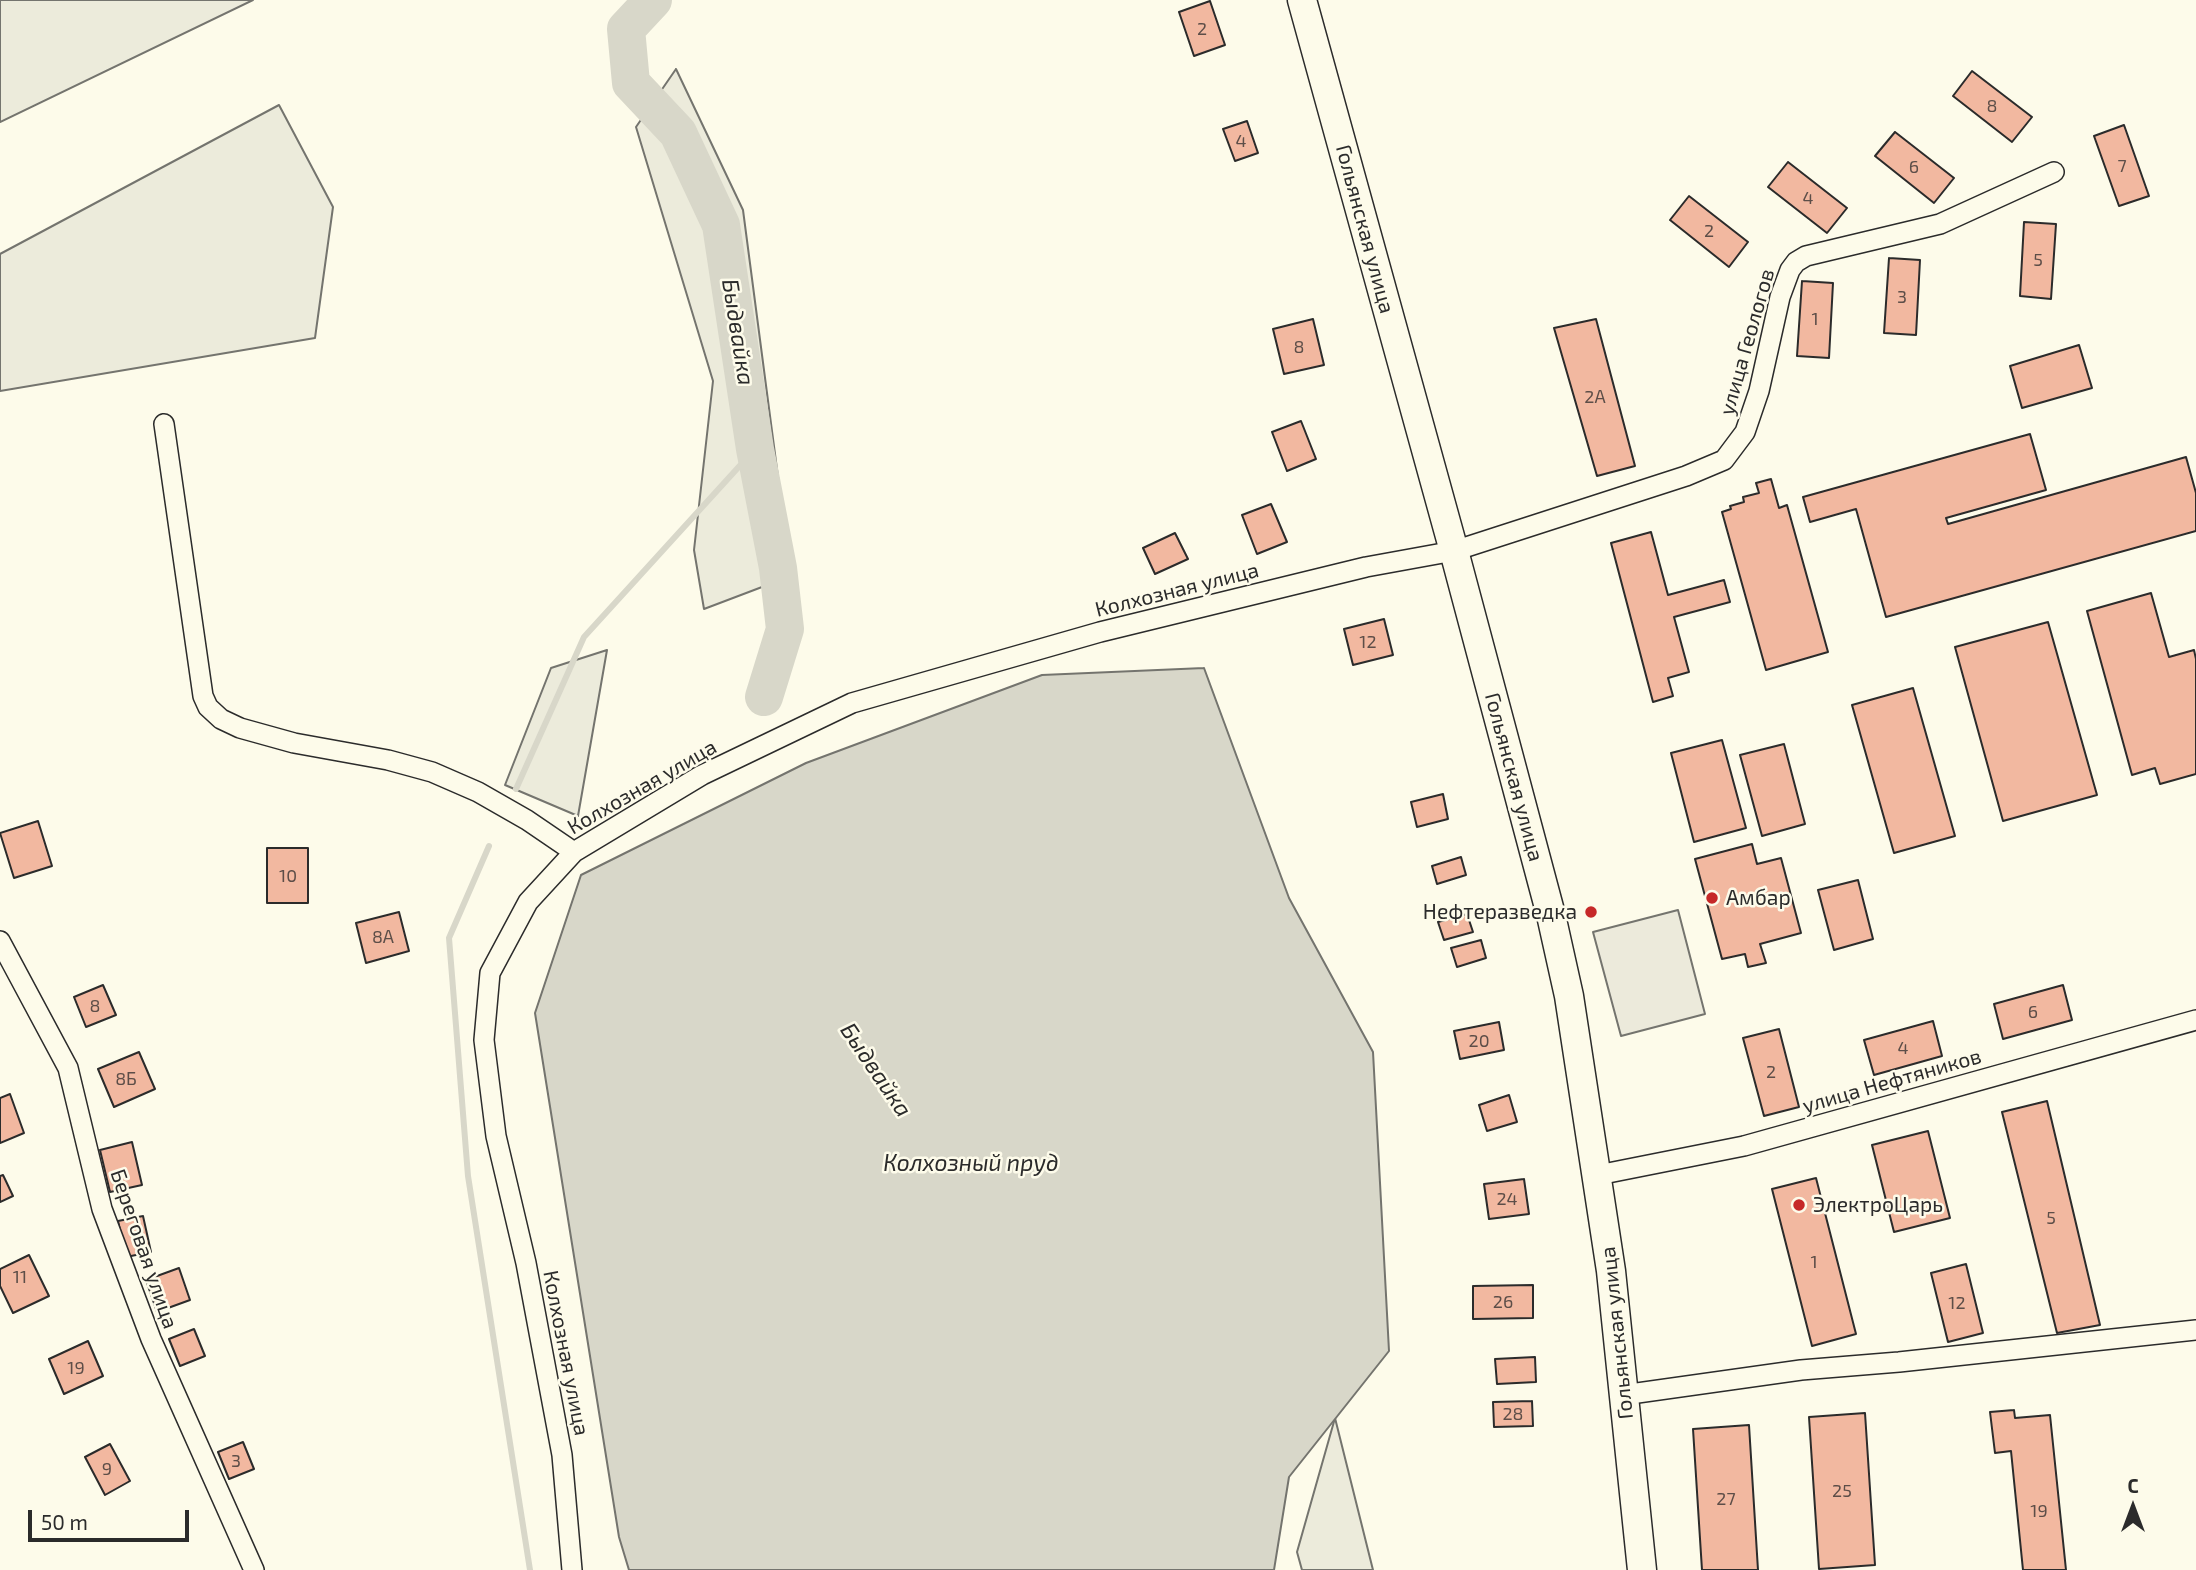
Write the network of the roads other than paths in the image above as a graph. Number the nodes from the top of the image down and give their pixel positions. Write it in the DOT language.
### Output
graph roads {
  1 [pos="1302,0"];
  2 [pos="2054,172"];
  3 [pos="164,424"];
  4 [pos="1454,551"];
  5 [pos="574,852"];
  6 [pos="0,940"];
  7 [pos="2196,1020"];
  8 [pos="1598,1175"];
  9 [pos="2196,1330"];
  10 [pos="1623,1395"];
  11 [pos="254,1570"];
  12 [pos="572,1570"];
  13 [pos="1642,1570"];
  1 -- 4 [label="main road, Гольянская улица"];
  2 -- 4 [label="street, улица Геологов"];
  3 -- 5 [label="street"];
  4 -- 5 [label="street, Колхозная улица"];
  4 -- 8 [label="main road, Гольянская улица"];
  5 -- 12 [label="street, Колхозная улица"];
  6 -- 11 [label="street, Береговая улица"];
  7 -- 8 [label="street, улица Нефтяников"];
  8 -- 10 [label="main road, Гольянская улица"];
  9 -- 10 [label="street"];
  10 -- 13 [label="main road, Гольянская улица"];
}
